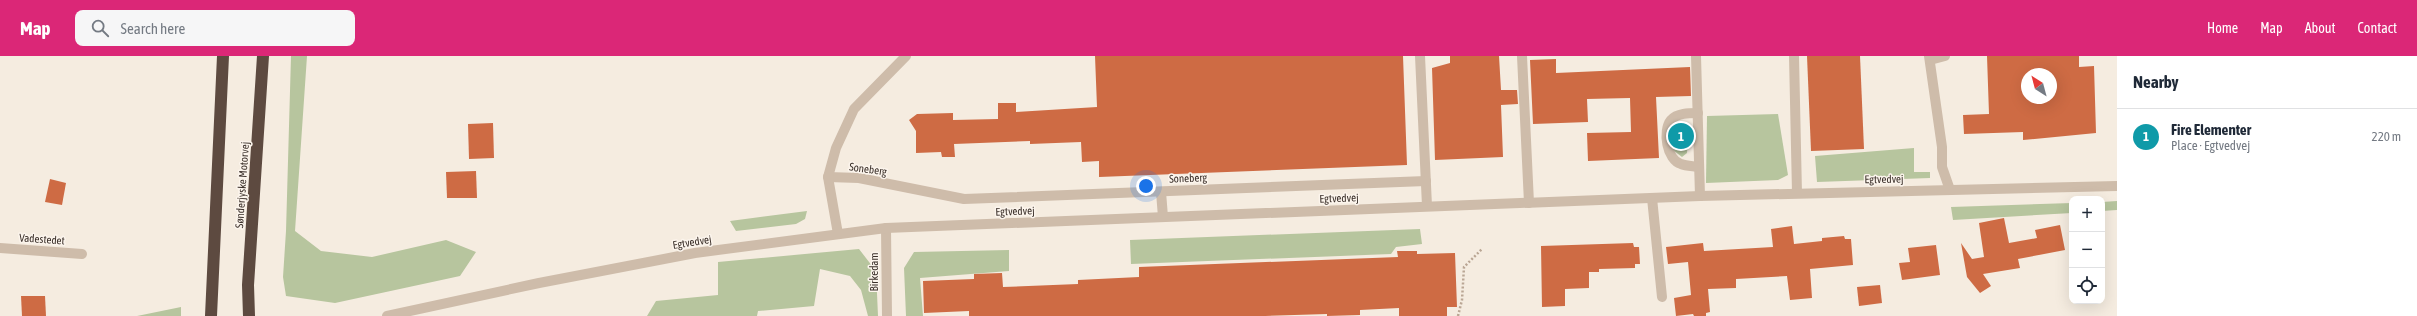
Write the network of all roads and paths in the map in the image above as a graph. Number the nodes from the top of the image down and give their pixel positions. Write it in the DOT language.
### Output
graph roads {
  1 [pos="223,56"];
  2 [pos="263,56"];
  3 [pos="906,56"];
  4 [pos="1420,56"];
  5 [pos="1522,56"];
  6 [pos="1696,56"];
  7 [pos="1794,56"];
  8 [pos="1944,56"];
  9 [pos="1929,58"];
  10 [pos="1698,113"];
  11 [pos="1699,166"];
  12 [pos="828,178"];
  13 [pos="1426,181"];
  14 [pos="2117,186"];
  15 [pos="1950,190"];
  16 [pos="1161,192"];
  17 [pos="1797,193"];
  18 [pos="1700,196"];
  19 [pos="1652,198"];
  20 [pos="1529,203"];
  21 [pos="1427,206"];
  22 [pos="1163,217"];
  23 [pos="886,228"];
  24 [pos="838,234"];
  25 [pos="0,248"];
  26 [pos="1482,249"];
  27 [pos="82,254"];
  28 [pos="1662,297"];
  29 [pos="211,316"];
  30 [pos="249,316"];
  31 [pos="387,316"];
  32 [pos="887,316"];
  33 [pos="1458,316"];
  1 -- 29 [label="highway"];
  2 -- 30 [label="highway, Sønderjyske Motorvej"];
  3 -- 12 [label="street"];
  4 -- 13 [label="street"];
  5 -- 20 [label="street"];
  6 -- 10 [label="street"];
  7 -- 17 [label="street"];
  8 -- 9 [label="street"];
  9 -- 15 [label="street"];
  10 -- 11 [label="street"];
  10 -- 11 [label="street"];
  11 -- 18 [label="street"];
  12 -- 16 [label="street, Soneberg"];
  12 -- 24 [label="street"];
  13 -- 16 [label="street, Soneberg"];
  13 -- 21 [label="street"];
  14 -- 15 [label="street, Egtvedvej"];
  15 -- 17 [label="street, Egtvedvej"];
  16 -- 22 [label="street"];
  17 -- 18 [label="street, Egtvedvej"];
  18 -- 19 [label="street, Egtvedvej"];
  19 -- 20 [label="street, Egtvedvej"];
  19 -- 28 [label="street"];
  20 -- 21 [label="street, Egtvedvej"];
  21 -- 22 [label="street, Egtvedvej"];
  22 -- 23 [label="street, Egtvedvej"];
  23 -- 24 [label="street, Egtvedvej"];
  23 -- 32 [label="street, Birkedam"];
  24 -- 31 [label="street, Egtvedvej"];
  25 -- 27 [label="street, Vadestedet"];
  26 -- 33 [label="path"];
}
